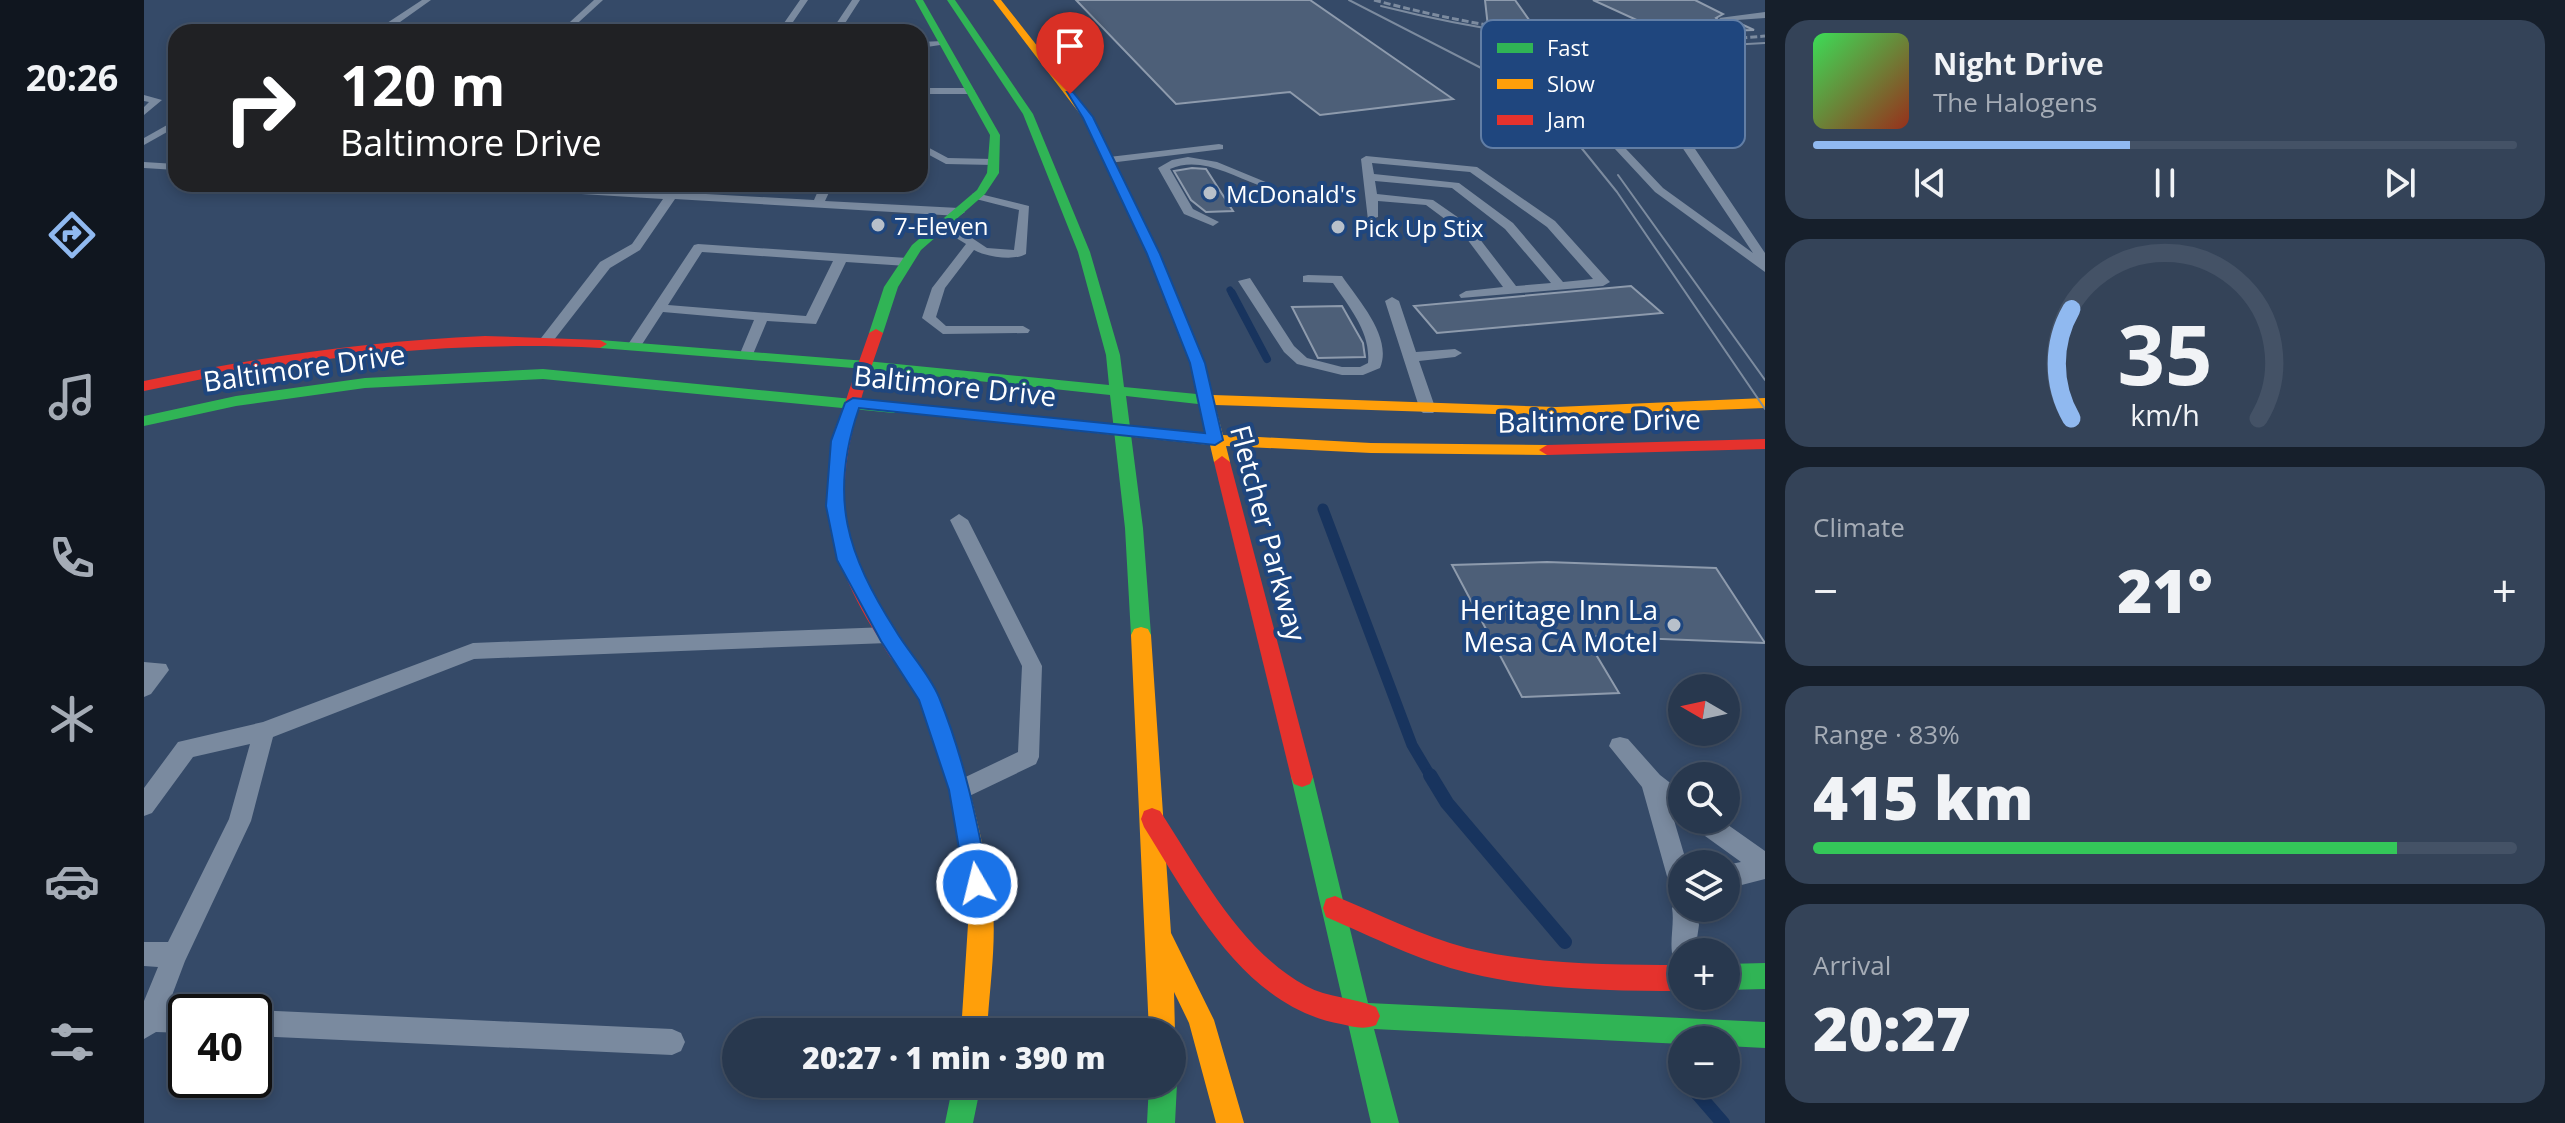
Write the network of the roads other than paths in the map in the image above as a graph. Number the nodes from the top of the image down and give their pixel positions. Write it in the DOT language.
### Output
graph roads {
  1 [pos="427,0"];
  2 [pos="599,0"];
  3 [pos="804,0"];
  4 [pos="856,0"];
  5 [pos="919,0"];
  6 [pos="951,0"];
  7 [pos="997,0"];
  8 [pos="1765,15"];
  9 [pos="1723,18"];
  10 [pos="391,24"];
  11 [pos="572,24"];
  12 [pos="790,24"];
  13 [pos="840,24"];
  14 [pos="943,44"];
  15 [pos="928,45"];
  16 [pos="928,91"];
  17 [pos="970,91"];
  18 [pos="144,98"];
  19 [pos="144,112"];
  20 [pos="168,128"];
  21 [pos="144,142"];
  22 [pos="1219,147"];
  23 [pos="1620,148"];
  24 [pos="1689,148"];
  25 [pos="928,151"];
  26 [pos="1109,160"];
  27 [pos="993,162"];
  28 [pos="144,165"];
  29 [pos="168,166"];
  30 [pos="1369,177"];
  31 [pos="1262,178"];
  32 [pos="603,192"];
  33 [pos="691,192"];
  34 [pos="823,192"];
  35 [pos="671,196"];
  36 [pos="976,196"];
  37 [pos="688,197"];
  38 [pos="1372,197"];
  39 [pos="818,204"];
  40 [pos="959,212"];
  41 [pos="1372,217"];
  42 [pos="1213,222"];
  43 [pos="944,225"];
  44 [pos="973,243"];
  45 [pos="841,258"];
  46 [pos="907,262"];
  47 [pos="1765,265"];
  48 [pos="1308,279"];
  49 [pos="1245,281"];
  50 [pos="1560,286"];
  51 [pos="1512,290"];
  52 [pos="1466,295"];
  53 [pos="1392,301"];
  54 [pos="659,308"];
  55 [pos="762,317"];
  56 [pos="1023,330"];
  57 [pos="545,342"];
  58 [pos="634,346"];
  59 [pos="1455,353"];
  60 [pos="746,356"];
  61 [pos="1410,357"];
  62 [pos="866,365"];
  63 [pos="144,386"];
  64 [pos="1117,392"];
  65 [pos="1206,400"];
  66 [pos="853,403"];
  67 [pos="1765,403"];
  68 [pos="1428,410"];
  69 [pos="144,421"];
  70 [pos="1123,429"];
  71 [pos="1215,440"];
  72 [pos="1765,444"];
  73 [pos="959,520"];
  74 [pos="888,635"];
  75 [pos="144,670"];
  76 [pos="144,688"];
  77 [pos="264,731"];
  78 [pos="1620,746"];
  79 [pos="1652,782"];
  80 [pos="960,790"];
  81 [pos="1668,794"];
  82 [pos="144,806"];
  83 [pos="1152,819"];
  84 [pos="1721,834"];
  85 [pos="1671,850"];
  86 [pos="1765,867"];
  87 [pos="1740,873"];
  88 [pos="1335,908"];
  89 [pos="1159,935"];
  90 [pos="144,954"];
  91 [pos="175,955"];
  92 [pos="1668,967"];
  93 [pos="1765,976"];
  94 [pos="1740,977"];
  95 [pos="1356,1016"];
  96 [pos="975,1018"];
  97 [pos="1162,1018"];
  98 [pos="168,1022"];
  99 [pos="147,1024"];
  100 [pos="272,1024"];
  101 [pos="1765,1035"];
  102 [pos="672,1042"];
  103 [pos="964,1098"];
  104 [pos="1162,1098"];
  105 [pos="959,1123"];
  106 [pos="1161,1123"];
  107 [pos="1230,1123"];
  108 [pos="1385,1123"];
  1 -- 10 [label="lane"];
  2 -- 11 [label="lane"];
  3 -- 12 [label="lane"];
  4 -- 13 [label="lane"];
  5 -- 14 [label="main road"];
  6 -- 64 [label="main road"];
  7 -- 26 [label="main road, Fletcher Parkway"];
  8 -- 9 [label="lane"];
  14 -- 15 [label="lane"];
  14 -- 17 [label="main road"];
  16 -- 17 [label="lane"];
  17 -- 27 [label="main road"];
  18 -- 19 [label="lane"];
  20 -- 21 [label="lane"];
  22 -- 26 [label="lane"];
  23 -- 47 [label="lane"];
  24 -- 47 [label="lane"];
  25 -- 27 [label="lane"];
  26 -- 65 [label="main road, Fletcher Parkway"];
  27 -- 36 [label="main road"];
  28 -- 29 [label="lane"];
  30 -- 38 [label="lane"];
  30 -- 50 [label="lane"];
  30 -- 50 [label="lane"];
  31 -- 42 [label="lane"];
  32 -- 35 [label="lane"];
  33 -- 37 [label="lane"];
  34 -- 39 [label="lane"];
  35 -- 37 [label="lane"];
  35 -- 57 [label="lane"];
  36 -- 40 [label="main road"];
  36 -- 44 [label="lane"];
  37 -- 39 [label="lane"];
  38 -- 41 [label="lane"];
  38 -- 51 [label="lane"];
  39 -- 40 [label="lane"];
  40 -- 43 [label="main road"];
  43 -- 44 [label="lane"];
  43 -- 46 [label="main road"];
  44 -- 56 [label="lane"];
  45 -- 46 [label="lane"];
  45 -- 54 [label="lane"];
  45 -- 55 [label="lane"];
  46 -- 62 [label="main road"];
  48 -- 49 [label="lane"];
  50 -- 51 [label="lane"];
  51 -- 52 [label="lane"];
  53 -- 61 [label="lane"];
  54 -- 55 [label="lane"];
  54 -- 58 [label="lane"];
  55 -- 60 [label="lane"];
  57 -- 58 [label="main road, Baltimore Drive"];
  57 -- 63 [label="main road, Baltimore Drive"];
  58 -- 60 [label="main road, Baltimore Drive"];
  59 -- 61 [label="lane"];
  60 -- 62 [label="main road, Baltimore Drive"];
  61 -- 68 [label="lane"];
  62 -- 64 [label="main road, Baltimore Drive"];
  62 -- 66 [label="main road"];
  64 -- 65 [label="main road, Baltimore Drive"];
  64 -- 70 [label="main road"];
  65 -- 68 [label="main road, Baltimore Drive"];
  65 -- 71 [label="main road, Fletcher Parkway"];
  66 -- 69 [label="main road, Baltimore Drive"];
  66 -- 70 [label="main road, Baltimore Drive"];
  66 -- 74 [label="main road"];
  67 -- 68 [label="main road, Baltimore Drive"];
  70 -- 71 [label="main road, Baltimore Drive"];
  70 -- 83 [label="main road"];
  71 -- 72 [label="main road, Baltimore Drive"];
  71 -- 88 [label="main road, Fletcher Parkway"];
  73 -- 80 [label="lane"];
  74 -- 77 [label="lane"];
  74 -- 80 [label="main road"];
  75 -- 76 [label="lane"];
  77 -- 82 [label="lane"];
  77 -- 91 [label="lane"];
  78 -- 79 [label="lane"];
  79 -- 81 [label="lane"];
  79 -- 85 [label="lane"];
  80 -- 96 [label="main road"];
  83 -- 89 [label="main road"];
  83 -- 95 [label="main road"];
  84 -- 86 [label="lane"];
  86 -- 87 [label="lane"];
  88 -- 92 [label="main road"];
  88 -- 95 [label="main road, Fletcher Parkway"];
  89 -- 97 [label="main road"];
  89 -- 107 [label="main road"];
  90 -- 91 [label="lane"];
  91 -- 99 [label="lane"];
  93 -- 94 [label="main road"];
  95 -- 101 [label="main road"];
  95 -- 108 [label="main road, Fletcher Parkway"];
  98 -- 99 [label="lane"];
  100 -- 102 [label="lane"];
  103 -- 105 [label="main road"];
  104 -- 106 [label="main road"];
}
